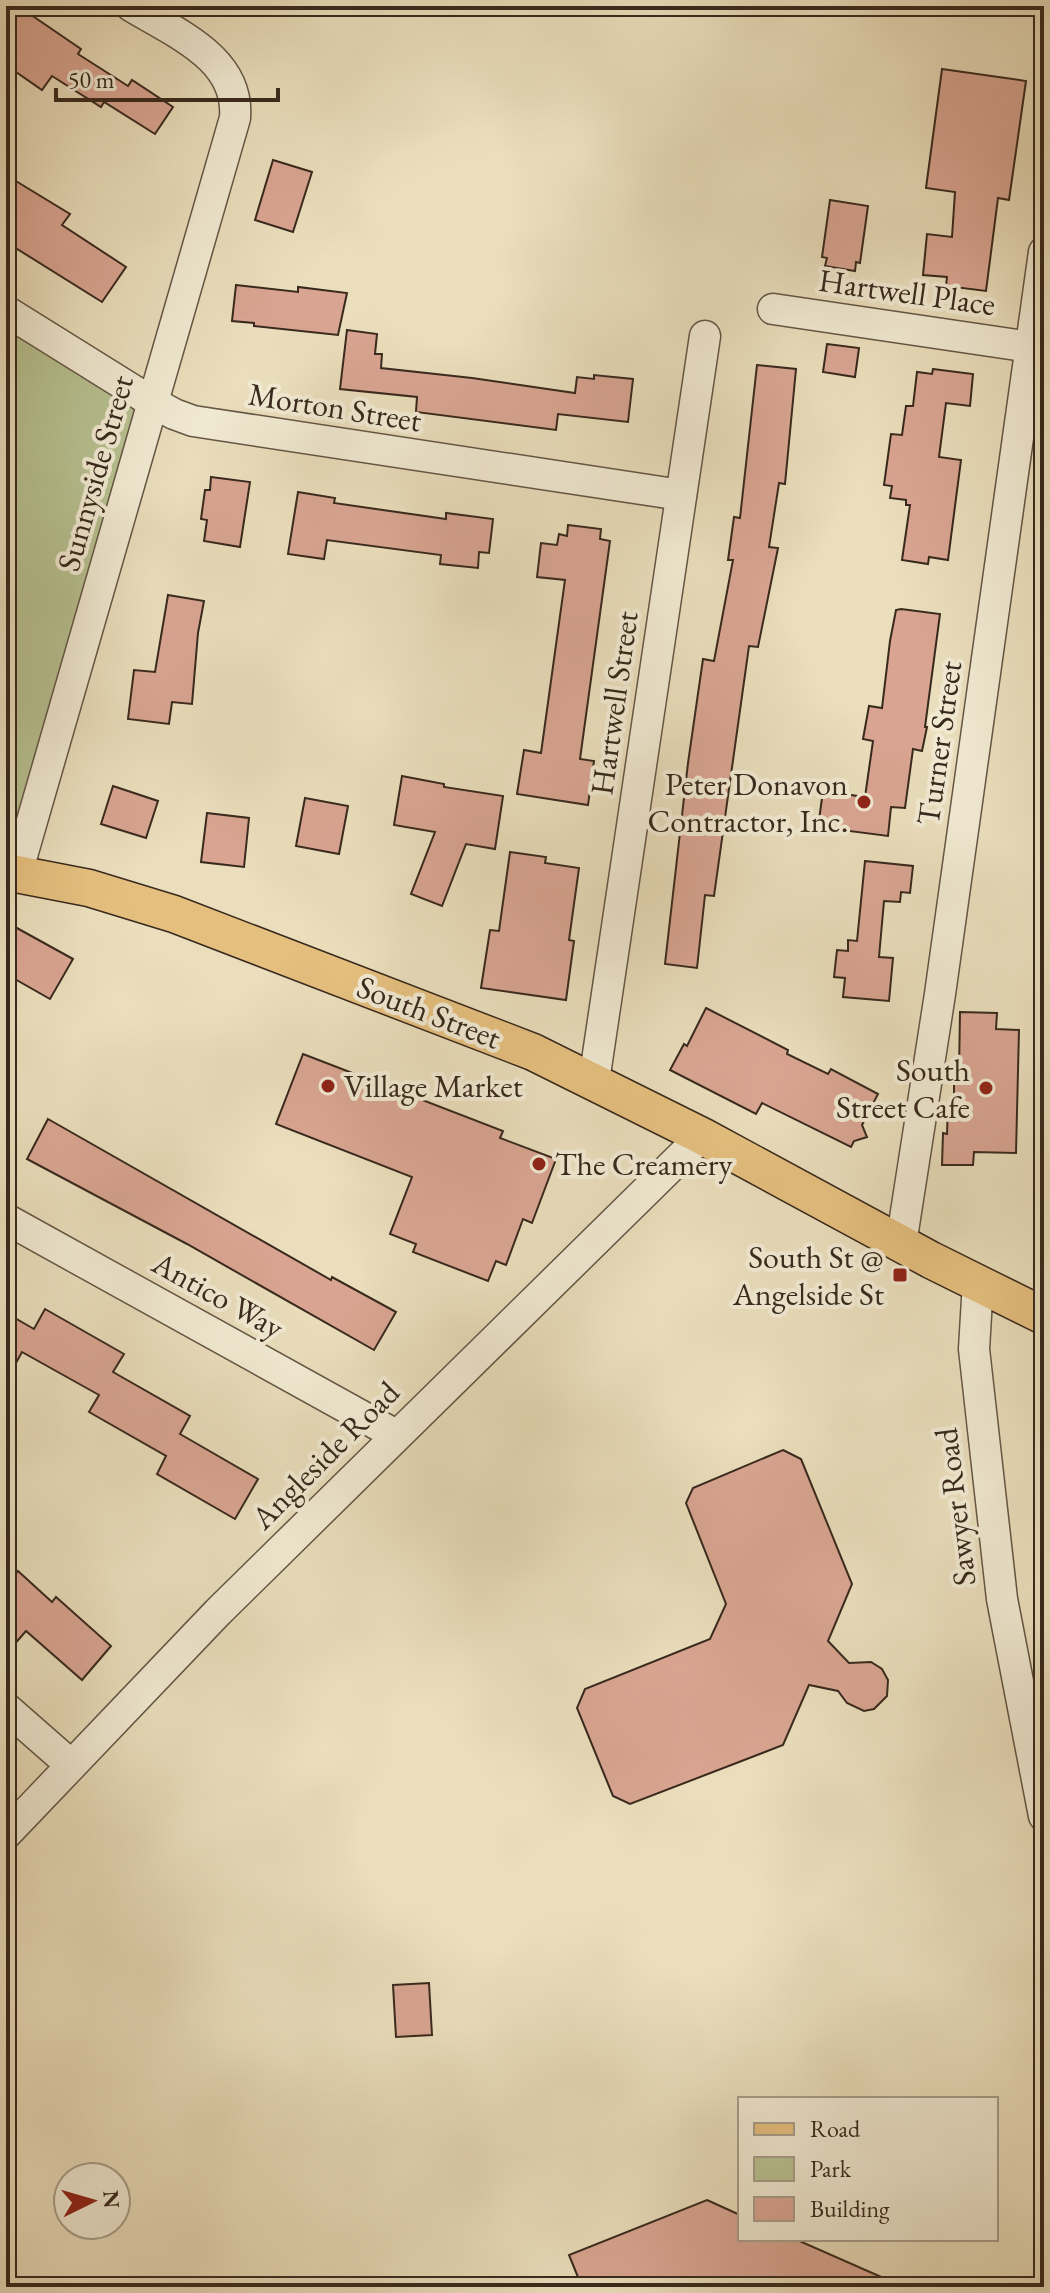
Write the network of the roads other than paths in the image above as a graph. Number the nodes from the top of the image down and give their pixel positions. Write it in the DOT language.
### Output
graph roads {
  1 [pos="131,6"];
  2 [pos="1044,252"];
  3 [pos="773,309"];
  4 [pos="6,311"];
  5 [pos="705,336"];
  6 [pos="1031,347"];
  7 [pos="152,402"];
  8 [pos="681,495"];
  9 [pos="12,872"];
  10 [pos="594,1081"];
  11 [pos="702,1136"];
  12 [pos="6,1219"];
  13 [pos="901,1244"];
  14 [pos="978,1282"];
  15 [pos="1044,1316"];
  16 [pos="396,1435"];
  17 [pos="6,1708"];
  18 [pos="71,1765"];
  19 [pos="1044,1816"];
  20 [pos="6,1834"];
  1 -- 7 [label="street, Sunnyside Street"];
  2 -- 6 [label="street, Turner Street"];
  3 -- 6 [label="street, Hartwell Place"];
  4 -- 7 [label="street, Morton Street"];
  5 -- 8 [label="street, Hartwell Street"];
  6 -- 13 [label="street, Turner Street"];
  7 -- 8 [label="street, Morton Street"];
  7 -- 9 [label="street, Sunnyside Street"];
  8 -- 10 [label="street, Hartwell Street"];
  9 -- 10 [label="main road, South Street"];
  10 -- 11 [label="main road, South Street"];
  11 -- 13 [label="main road, South Street"];
  11 -- 16 [label="street, Angleside Road"];
  12 -- 16 [label="street, Antico Way"];
  13 -- 14 [label="main road, South Street"];
  14 -- 15 [label="main road, South Street"];
  14 -- 19 [label="street, Sawyer Road"];
  16 -- 18 [label="street, Angleside Road"];
  17 -- 18 [label="street"];
  18 -- 20 [label="street, Angleside Road"];
}
